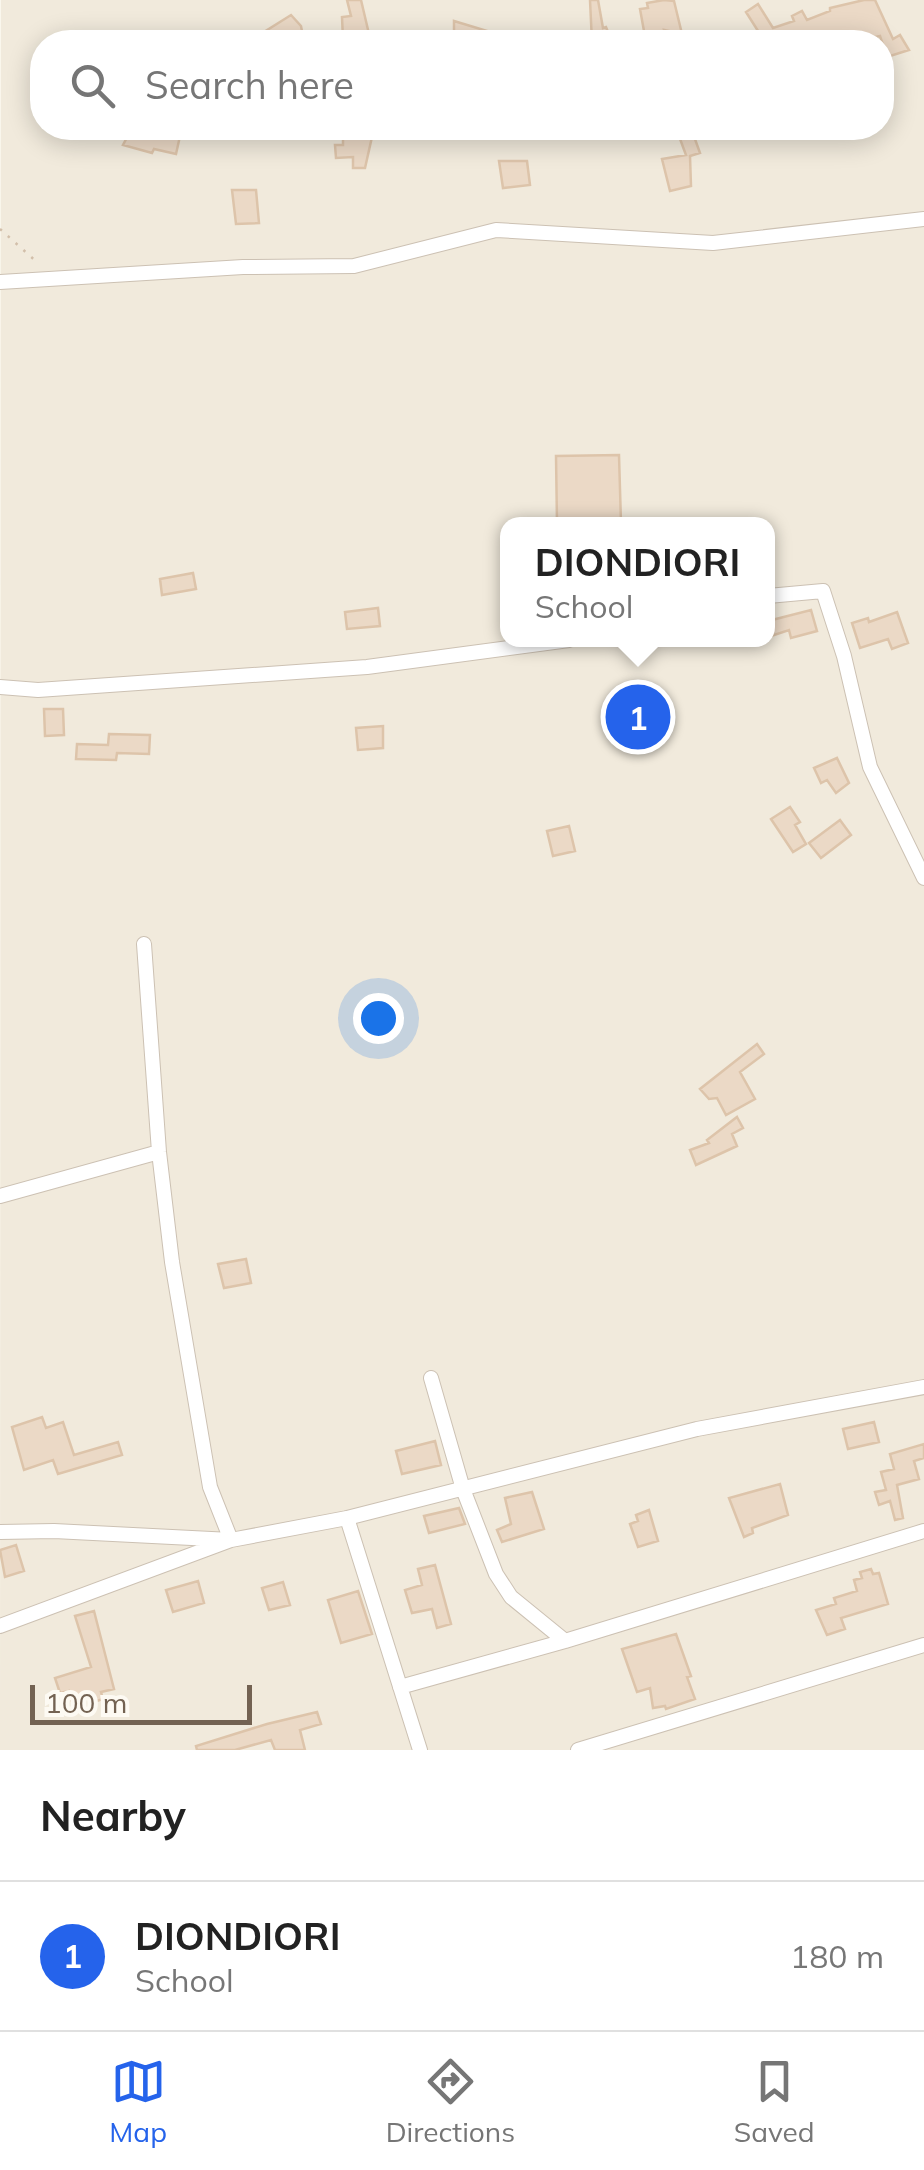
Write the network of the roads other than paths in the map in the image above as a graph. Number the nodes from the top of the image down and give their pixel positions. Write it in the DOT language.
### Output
graph roads {
  1 [pos="924,219"];
  2 [pos="0,282"];
  3 [pos="775,595"];
  4 [pos="517,647"];
  5 [pos="0,687"];
  6 [pos="924,878"];
  7 [pos="144,944"];
  8 [pos="158,1152"];
  9 [pos="0,1196"];
  10 [pos="431,1378"];
  11 [pos="924,1386"];
  12 [pos="463,1489"];
  13 [pos="347,1518"];
  14 [pos="924,1531"];
  15 [pos="0,1532"];
  16 [pos="231,1540"];
  17 [pos="0,1626"];
  18 [pos="565,1642"];
  19 [pos="924,1645"];
  20 [pos="400,1686"];
  21 [pos="420,1750"];
  22 [pos="578,1750"];
  1 -- 2 [label="street"];
  3 -- 6 [label="street"];
  4 -- 5 [label="street"];
  7 -- 8 [label="street"];
  8 -- 9 [label="street"];
  8 -- 16 [label="street"];
  10 -- 12 [label="street"];
  11 -- 12 [label="street"];
  12 -- 13 [label="street"];
  12 -- 18 [label="street"];
  13 -- 16 [label="street"];
  13 -- 20 [label="street"];
  14 -- 18 [label="street"];
  15 -- 16 [label="street"];
  16 -- 17 [label="street"];
  18 -- 20 [label="street"];
  19 -- 22 [label="street"];
  20 -- 21 [label="street"];
}
